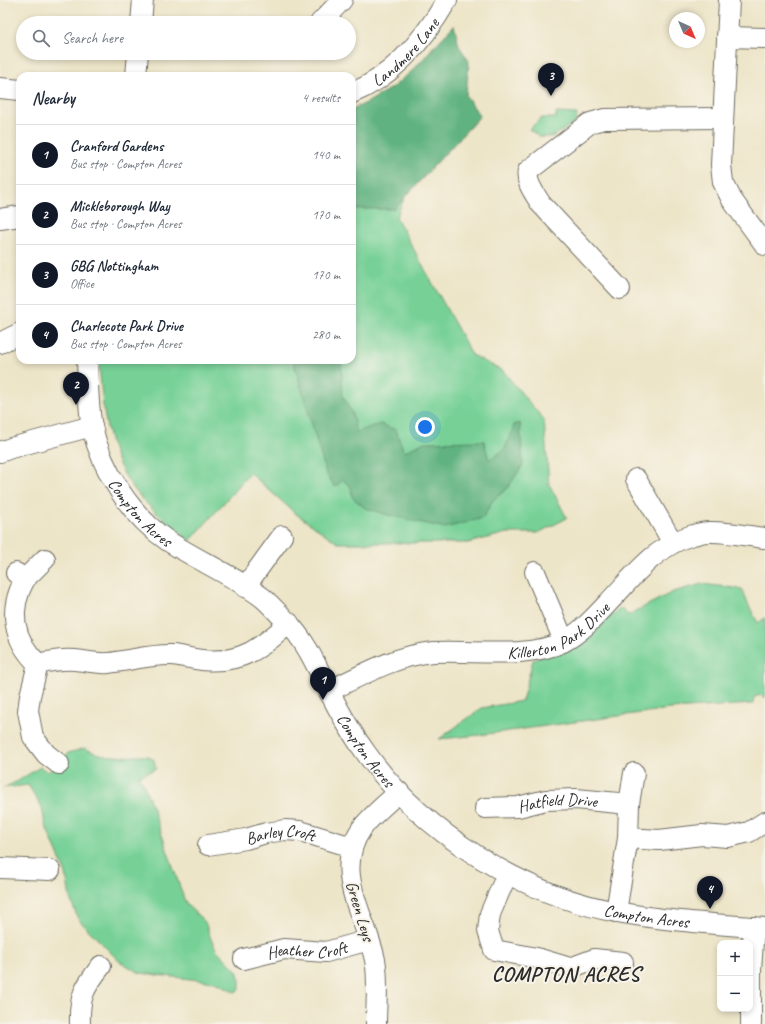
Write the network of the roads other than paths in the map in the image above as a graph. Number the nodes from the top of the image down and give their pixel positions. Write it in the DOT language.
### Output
graph roads {
  1 [pos="143,0"];
  2 [pos="342,0"];
  3 [pos="447,0"];
  4 [pos="728,0"];
  5 [pos="142,16"];
  6 [pos="327,16"];
  7 [pos="727,37"];
  8 [pos="765,38"];
  9 [pos="137,60"];
  10 [pos="136,72"];
  11 [pos="0,88"];
  12 [pos="16,90"];
  13 [pos="356,91"];
  14 [pos="723,118"];
  15 [pos="16,217"];
  16 [pos="0,219"];
  17 [pos="765,245"];
  18 [pos="620,289"];
  19 [pos="16,334"];
  20 [pos="0,343"];
  21 [pos="87,364"];
  22 [pos="92,426"];
  23 [pos="0,452"];
  24 [pos="636,479"];
  25 [pos="282,536"];
  26 [pos="765,538"];
  27 [pos="673,543"];
  28 [pos="45,559"];
  29 [pos="535,572"];
  30 [pos="245,587"];
  31 [pos="289,623"];
  32 [pos="564,641"];
  33 [pos="38,664"];
  34 [pos="330,692"];
  35 [pos="48,760"];
  36 [pos="634,772"];
  37 [pos="399,792"];
  38 [pos="630,804"];
  39 [pos="485,808"];
  40 [pos="765,822"];
  41 [pos="628,838"];
  42 [pos="208,845"];
  43 [pos="352,847"];
  44 [pos="0,868"];
  45 [pos="50,870"];
  46 [pos="507,874"];
  47 [pos="616,912"];
  48 [pos="760,927"];
  49 [pos="369,940"];
  50 [pos="244,959"];
  51 [pos="623,962"];
  52 [pos="101,966"];
  53 [pos="80,1024"];
  54 [pos="376,1024"];
  55 [pos="752,1024"];
  1 -- 5 [label="street"];
  2 -- 6 [label="street"];
  3 -- 13 [label="street, Landmere Lane"];
  4 -- 7 [label="street"];
  7 -- 8 [label="street"];
  7 -- 14 [label="street"];
  9 -- 10 [label="street"];
  11 -- 12 [label="street"];
  14 -- 17 [label="street"];
  14 -- 18 [label="street"];
  15 -- 16 [label="street"];
  19 -- 20 [label="street"];
  21 -- 22 [label="street, Compton Acres"];
  22 -- 23 [label="street"];
  22 -- 30 [label="street, Compton Acres"];
  24 -- 27 [label="street"];
  25 -- 30 [label="street"];
  26 -- 27 [label="street, Killerton Park Drive"];
  27 -- 32 [label="street, Killerton Park Drive"];
  28 -- 33 [label="street"];
  29 -- 32 [label="street"];
  30 -- 31 [label="street, Compton Acres"];
  31 -- 33 [label="street"];
  31 -- 34 [label="street, Compton Acres"];
  32 -- 34 [label="street, Killerton Park Drive"];
  33 -- 35 [label="street"];
  34 -- 37 [label="street, Compton Acres"];
  36 -- 38 [label="street"];
  37 -- 43 [label="street, Green Leys"];
  37 -- 46 [label="street, Compton Acres"];
  38 -- 39 [label="street, Hatfield Drive"];
  38 -- 41 [label="street"];
  40 -- 41 [label="street"];
  41 -- 47 [label="street"];
  42 -- 43 [label="street, Barley Croft"];
  43 -- 49 [label="street, Green Leys"];
  44 -- 45 [label="street"];
  46 -- 47 [label="street, Compton Acres"];
  46 -- 51 [label="street"];
  47 -- 48 [label="street, Compton Acres"];
  48 -- 55 [label="street"];
  49 -- 50 [label="street, Heather Croft"];
  49 -- 54 [label="street, Green Leys"];
  52 -- 53 [label="street"];
}
